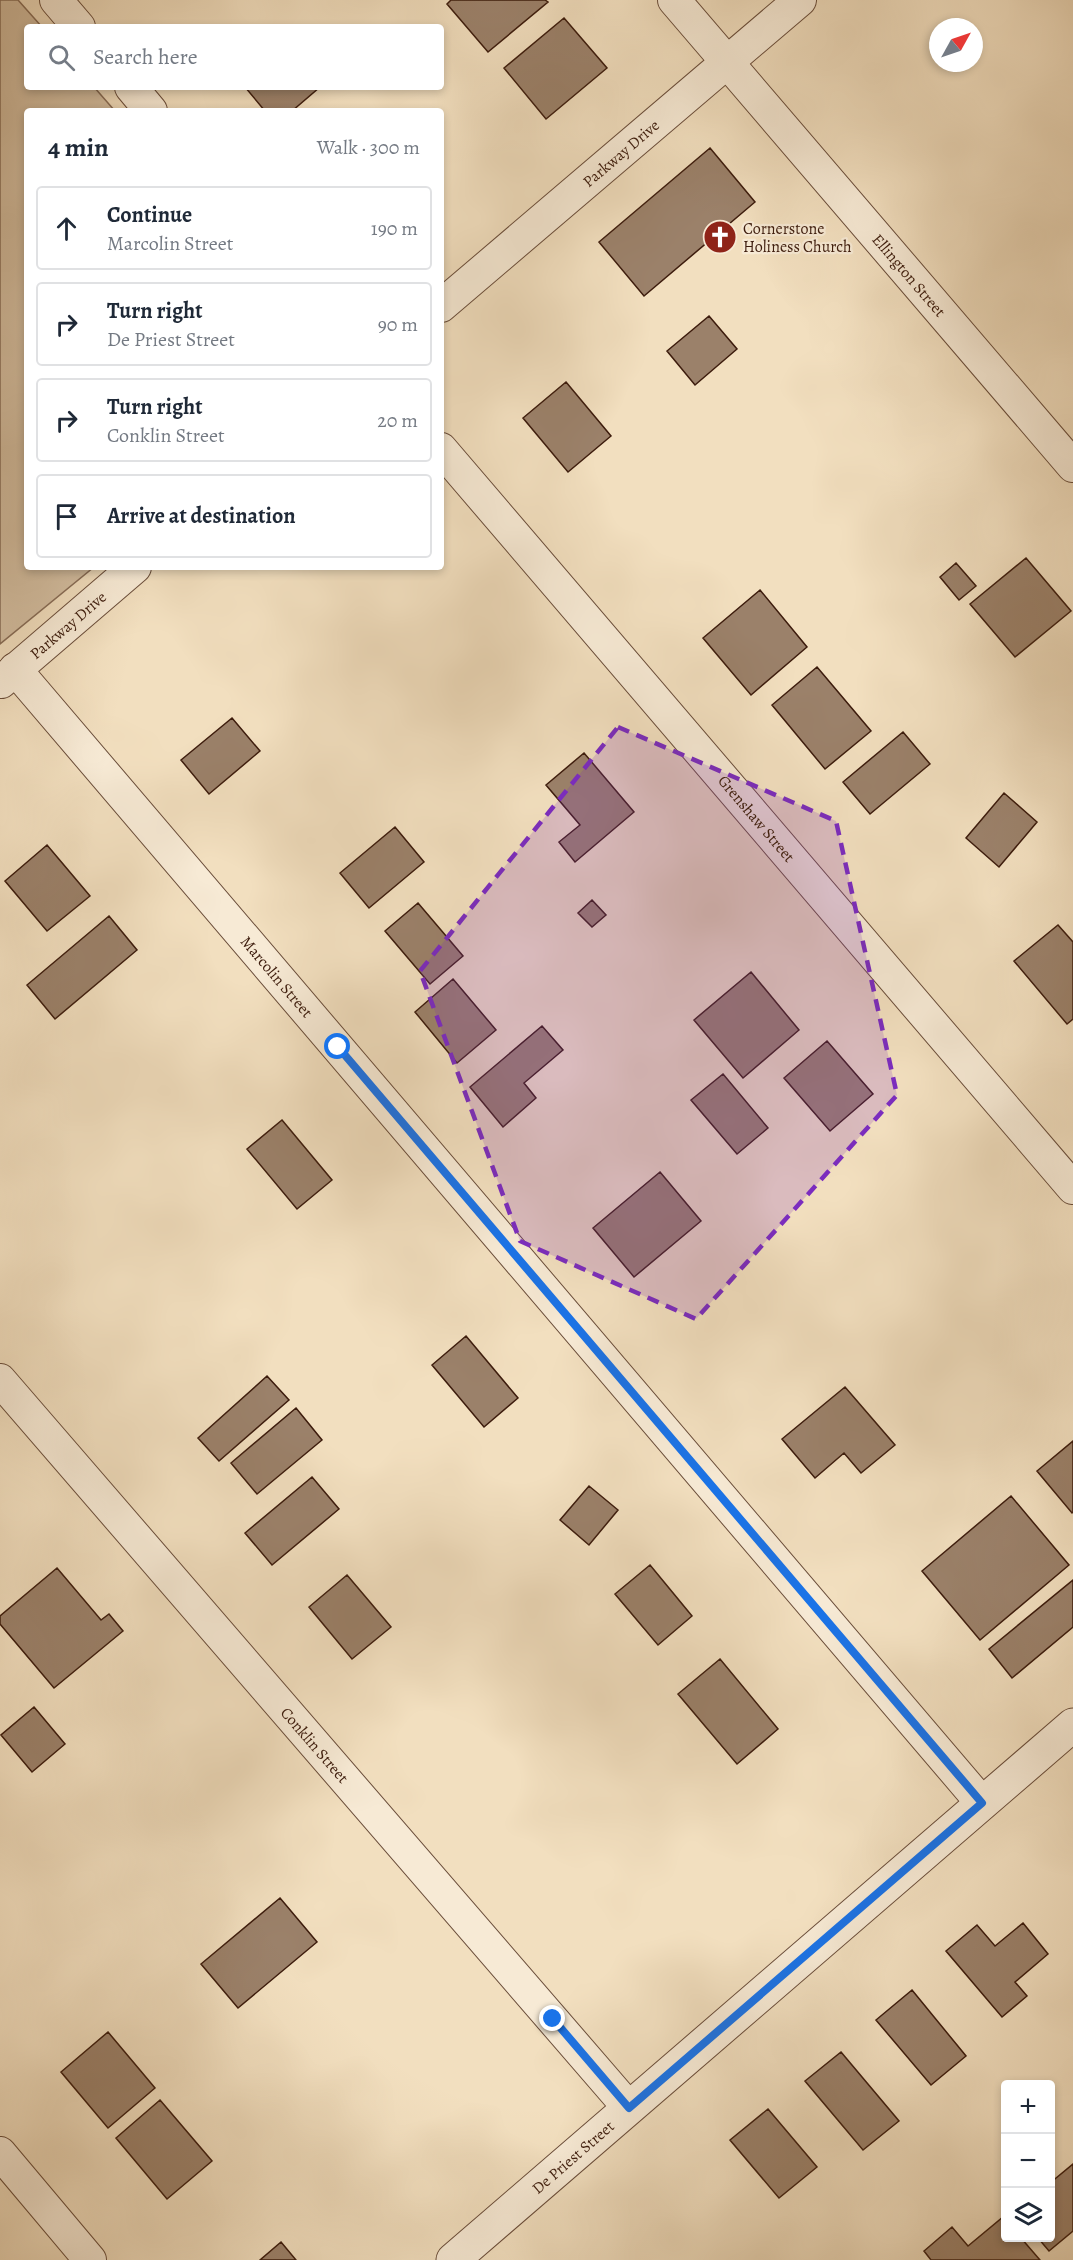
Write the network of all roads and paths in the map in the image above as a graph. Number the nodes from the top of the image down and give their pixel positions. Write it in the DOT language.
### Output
graph roads {
  1 [pos="56,0"];
  2 [pos="674,0"];
  3 [pos="800,0"];
  4 [pos="76,24"];
  5 [pos="726,61"];
  6 [pos="133,90"];
  7 [pos="148,108"];
  8 [pos="444,303"];
  9 [pos="444,453"];
  10 [pos="1073,466"];
  11 [pos="131,570"];
  12 [pos="8,675"];
  13 [pos="1073,1188"];
  14 [pos="0,1380"];
  15 [pos="1073,1725"];
  16 [pos="982,1803"];
  17 [pos="629,2108"];
  18 [pos="0,2153"];
  19 [pos="90,2260"];
  20 [pos="453,2260"];
  1 -- 4 [label="street"];
  2 -- 5 [label="street, Ellington Street"];
  3 -- 5 [label="street, Parkway Drive"];
  5 -- 8 [label="street, Parkway Drive"];
  5 -- 10 [label="street, Ellington Street"];
  6 -- 7 [label="street"];
  9 -- 13 [label="street, Grenshaw Street"];
  11 -- 12 [label="street, Parkway Drive"];
  12 -- 16 [label="street, Marcolin Street"];
  14 -- 17 [label="street, Conklin Street"];
  15 -- 16 [label="street, De Priest Street"];
  16 -- 17 [label="street, De Priest Street"];
  17 -- 20 [label="street, De Priest Street"];
  18 -- 19 [label="street"];
}
